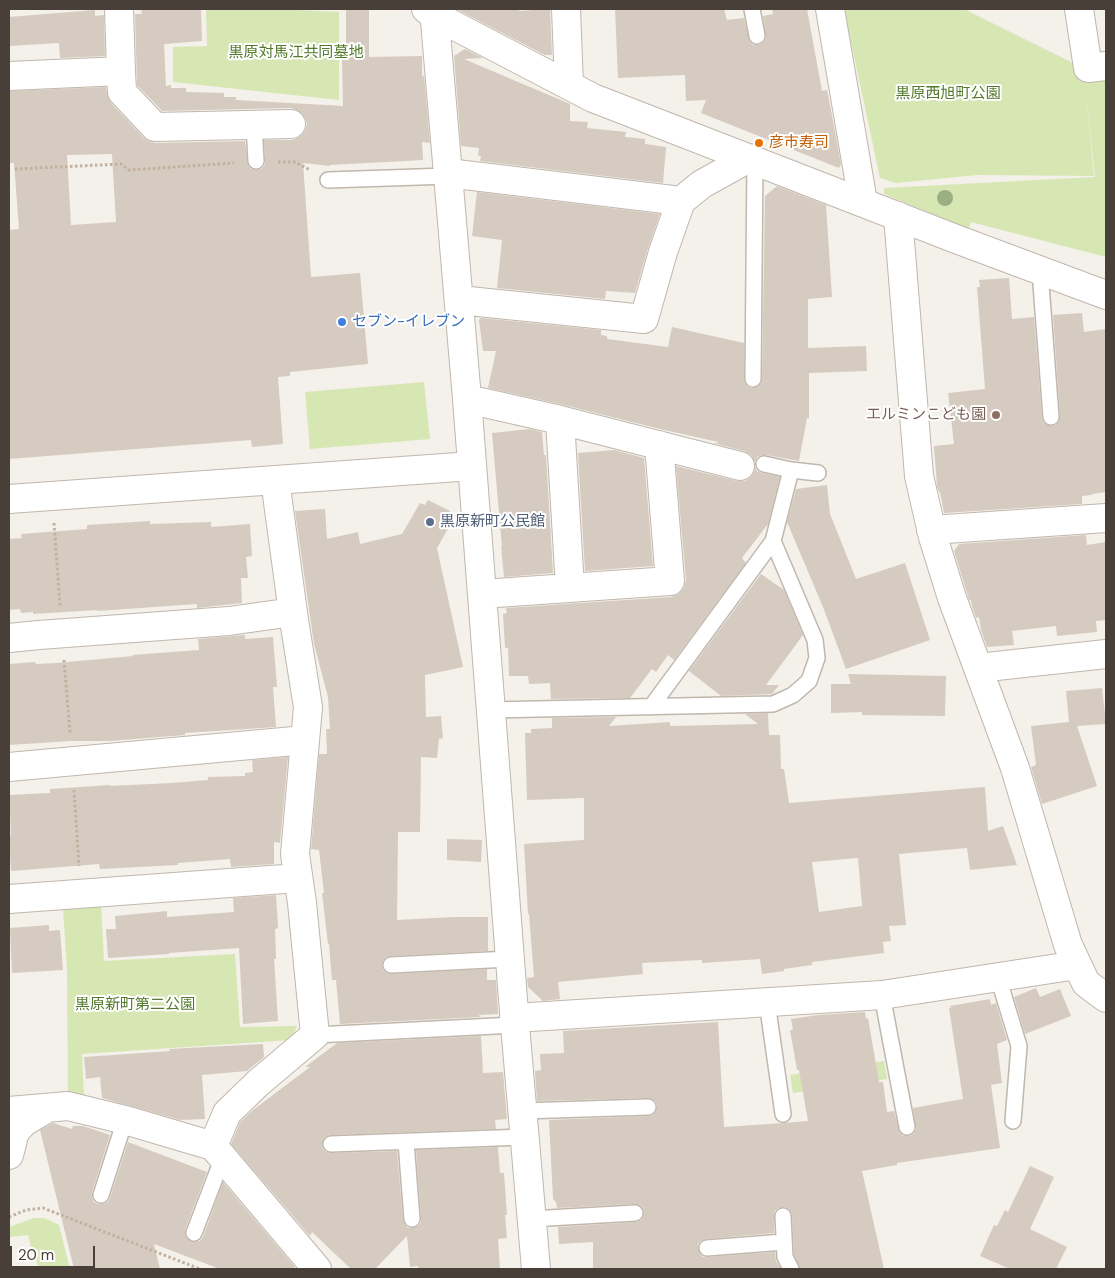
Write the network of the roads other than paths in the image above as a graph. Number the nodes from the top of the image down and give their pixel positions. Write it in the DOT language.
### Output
graph roads {
  1 [pos="119,9"];
  2 [pos="566,9"];
  3 [pos="752,9"];
  4 [pos="830,9"];
  5 [pos="1080,9"];
  6 [pos="431,11"];
  7 [pos="757,36"];
  8 [pos="1106,66"];
  9 [pos="121,71"];
  10 [pos="9,76"];
  11 [pos="569,85"];
  12 [pos="291,124"];
  13 [pos="254,125"];
  14 [pos="752,159"];
  15 [pos="256,161"];
  16 [pos="448,175"];
  17 [pos="328,180"];
  18 [pos="681,201"];
  19 [pos="863,202"];
  20 [pos="898,216"];
  21 [pos="1040,271"];
  22 [pos="1106,295"];
  23 [pos="459,300"];
  24 [pos="753,379"];
  25 [pos="467,400"];
  26 [pos="1051,417"];
  27 [pos="560,420"];
  28 [pos="658,445"];
  29 [pos="752,465"];
  30 [pos="472,466"];
  31 [pos="791,470"];
  32 [pos="818,473"];
  33 [pos="275,480"];
  34 [pos="9,499"];
  35 [pos="1106,518"];
  36 [pos="931,530"];
  37 [pos="773,542"];
  38 [pos="570,588"];
  39 [pos="482,594"];
  40 [pos="293,612"];
  41 [pos="9,638"];
  42 [pos="1106,654"];
  43 [pos="978,668"];
  44 [pos="651,707"];
  45 [pos="491,710"];
  46 [pos="305,740"];
  47 [pos="9,767"];
  48 [pos="298,878"];
  49 [pos="9,899"];
  50 [pos="510,959"];
  51 [pos="391,965"];
  52 [pos="1077,965"];
  53 [pos="998,977"];
  54 [pos="882,995"];
  55 [pos="1106,998"];
  56 [pos="767,1002"];
  57 [pos="514,1021"];
  58 [pos="315,1035"];
  59 [pos="48,1107"];
  60 [pos="648,1107"];
  61 [pos="9,1111"];
  62 [pos="783,1114"];
  63 [pos="125,1120"];
  64 [pos="1013,1121"];
  65 [pos="523,1124"];
  66 [pos="907,1128"];
  67 [pos="406,1142"];
  68 [pos="331,1144"];
  69 [pos="218,1152"];
  70 [pos="9,1155"];
  71 [pos="101,1195"];
  72 [pos="635,1213"];
  73 [pos="783,1216"];
  74 [pos="412,1219"];
  75 [pos="531,1219"];
  76 [pos="194,1233"];
  77 [pos="784,1242"];
  78 [pos="707,1248"];
  79 [pos="317,1269"];
  80 [pos="536,1269"];
  81 [pos="791,1269"];
  1 -- 9 [label="street"];
  2 -- 11 [label="street"];
  3 -- 7 [label="lane"];
  4 -- 19 [label="street"];
  5 -- 8 [label="street"];
  6 -- 11 [label="street"];
  6 -- 16 [label="street"];
  9 -- 10 [label="street"];
  9 -- 13 [label="street"];
  11 -- 14 [label="street"];
  12 -- 13 [label="street"];
  13 -- 15 [label="lane"];
  14 -- 18 [label="street"];
  14 -- 19 [label="street"];
  14 -- 24 [label="lane"];
  16 -- 17 [label="lane"];
  16 -- 18 [label="street"];
  16 -- 23 [label="street"];
  18 -- 23 [label="street"];
  19 -- 20 [label="street"];
  20 -- 21 [label="street"];
  20 -- 36 [label="street"];
  21 -- 22 [label="street"];
  21 -- 26 [label="lane"];
  23 -- 25 [label="street"];
  25 -- 27 [label="street"];
  25 -- 30 [label="street"];
  27 -- 28 [label="street"];
  27 -- 38 [label="street"];
  28 -- 29 [label="street"];
  28 -- 38 [label="street"];
  29 -- 31 [label="lane"];
  30 -- 33 [label="street"];
  30 -- 39 [label="street"];
  31 -- 32 [label="lane"];
  31 -- 37 [label="lane"];
  33 -- 34 [label="street"];
  33 -- 40 [label="street"];
  35 -- 36 [label="street"];
  36 -- 43 [label="street"];
  37 -- 44 [label="lane"];
  37 -- 44 [label="lane"];
  38 -- 39 [label="street"];
  39 -- 45 [label="street"];
  40 -- 41 [label="street"];
  40 -- 46 [label="street"];
  42 -- 43 [label="street"];
  43 -- 52 [label="street"];
  44 -- 45 [label="lane"];
  45 -- 50 [label="street"];
  46 -- 47 [label="street"];
  46 -- 48 [label="street"];
  48 -- 49 [label="street"];
  48 -- 58 [label="street"];
  50 -- 51 [label="lane"];
  50 -- 57 [label="street"];
  52 -- 53 [label="street"];
  52 -- 55 [label="street"];
  53 -- 54 [label="street"];
  53 -- 64 [label="lane"];
  54 -- 56 [label="street"];
  54 -- 66 [label="lane"];
  56 -- 57 [label="street"];
  56 -- 62 [label="lane"];
  57 -- 58 [label="lane"];
  57 -- 65 [label="street"];
  58 -- 69 [label="street"];
  59 -- 61 [label="street"];
  59 -- 63 [label="street"];
  59 -- 70 [label="street"];
  60 -- 65 [label="lane"];
  63 -- 69 [label="street"];
  63 -- 71 [label="lane"];
  65 -- 67 [label="lane"];
  65 -- 75 [label="street"];
  67 -- 68 [label="lane"];
  67 -- 74 [label="lane"];
  69 -- 76 [label="lane"];
  69 -- 79 [label="street"];
  72 -- 75 [label="lane"];
  73 -- 77 [label="lane"];
  75 -- 80 [label="street"];
  77 -- 78 [label="lane"];
  77 -- 81 [label="lane"];
}
